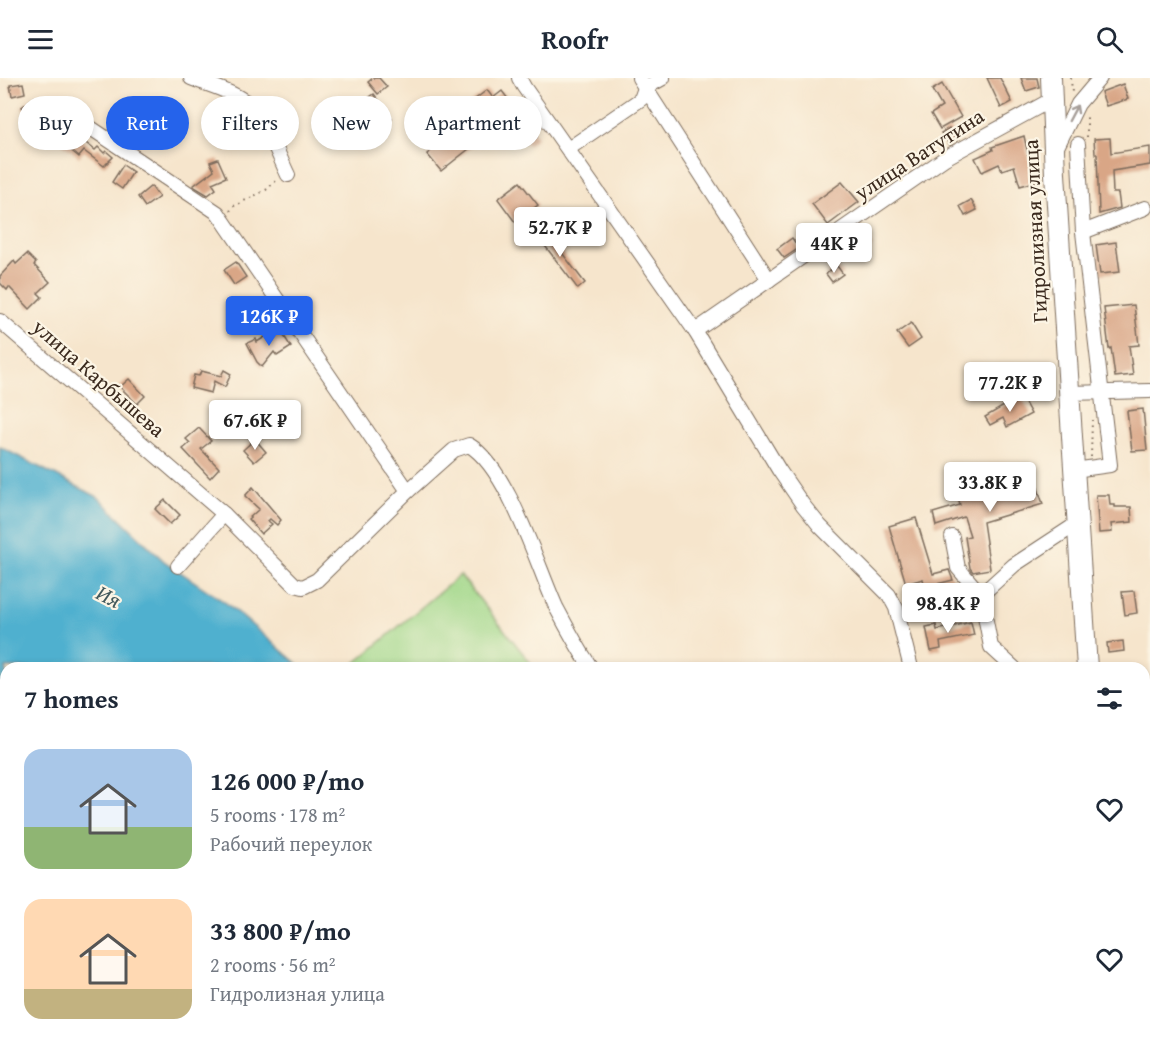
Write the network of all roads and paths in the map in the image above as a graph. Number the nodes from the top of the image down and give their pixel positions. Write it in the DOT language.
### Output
graph roads {
  1 [pos="191,78"];
  2 [pos="519,78"];
  3 [pos="663,78"];
  4 [pos="1051,78"];
  5 [pos="1100,78"];
  6 [pos="642,83"];
  7 [pos="1051,100"];
  8 [pos="94,131"];
  9 [pos="1078,144"];
  10 [pos="568,149"];
  11 [pos="1054,154"];
  12 [pos="287,174"];
  13 [pos="1145,208"];
  14 [pos="223,220"];
  15 [pos="1083,232"];
  16 [pos="769,280"];
  17 [pos="0,321"];
  18 [pos="695,331"];
  19 [pos="1150,391"];
  20 [pos="1069,393"];
  21 [pos="1097,393"];
  22 [pos="1082,469"];
  23 [pos="408,491"];
  24 [pos="224,514"];
  25 [pos="1078,523"];
  26 [pos="952,537"];
  27 [pos="178,566"];
  28 [pos="981,595"];
  29 [pos="587,662"];
  30 [pos="910,662"];
  31 [pos="1007,662"];
  32 [pos="1086,662"];
  1 -- 12 [label="street"];
  2 -- 10 [label="street"];
  3 -- 6 [label="street"];
  4 -- 7 [label="highway, Гидролизная улица"];
  11 -- 5 [label="street, one-way"];
  6 -- 10 [label="street"];
  6 -- 16 [label="street"];
  7 -- 11 [label="highway, Гидролизная улица"];
  7 -- 16 [label="street, улица Ватутина"];
  8 -- 14 [label="street"];
  9 -- 15 [label="street"];
  10 -- 18 [label="street"];
  11 -- 20 [label="highway, Гидролизная улица"];
  12 -- 14 [label="path"];
  13 -- 15 [label="street"];
  14 -- 23 [label="street"];
  15 -- 21 [label="street"];
  16 -- 18 [label="street, улица Ватутина"];
  17 -- 24 [label="street, улица Карбышева"];
  18 -- 30 [label="street"];
  19 -- 21 [label="street"];
  20 -- 21 [label="street"];
  20 -- 22 [label="highway, Гидролизная улица"];
  21 -- 22 [label="path"];
  21 -- 22 [label="street"];
  22 -- 25 [label="highway, Гидролизная улица"];
  23 -- 24 [label="street, улица Карбышева"];
  23 -- 29 [label="street"];
  24 -- 27 [label="street"];
  25 -- 28 [label="street"];
  25 -- 32 [label="highway, Гидролизная улица"];
  26 -- 28 [label="street"];
  28 -- 31 [label="street"];
}
